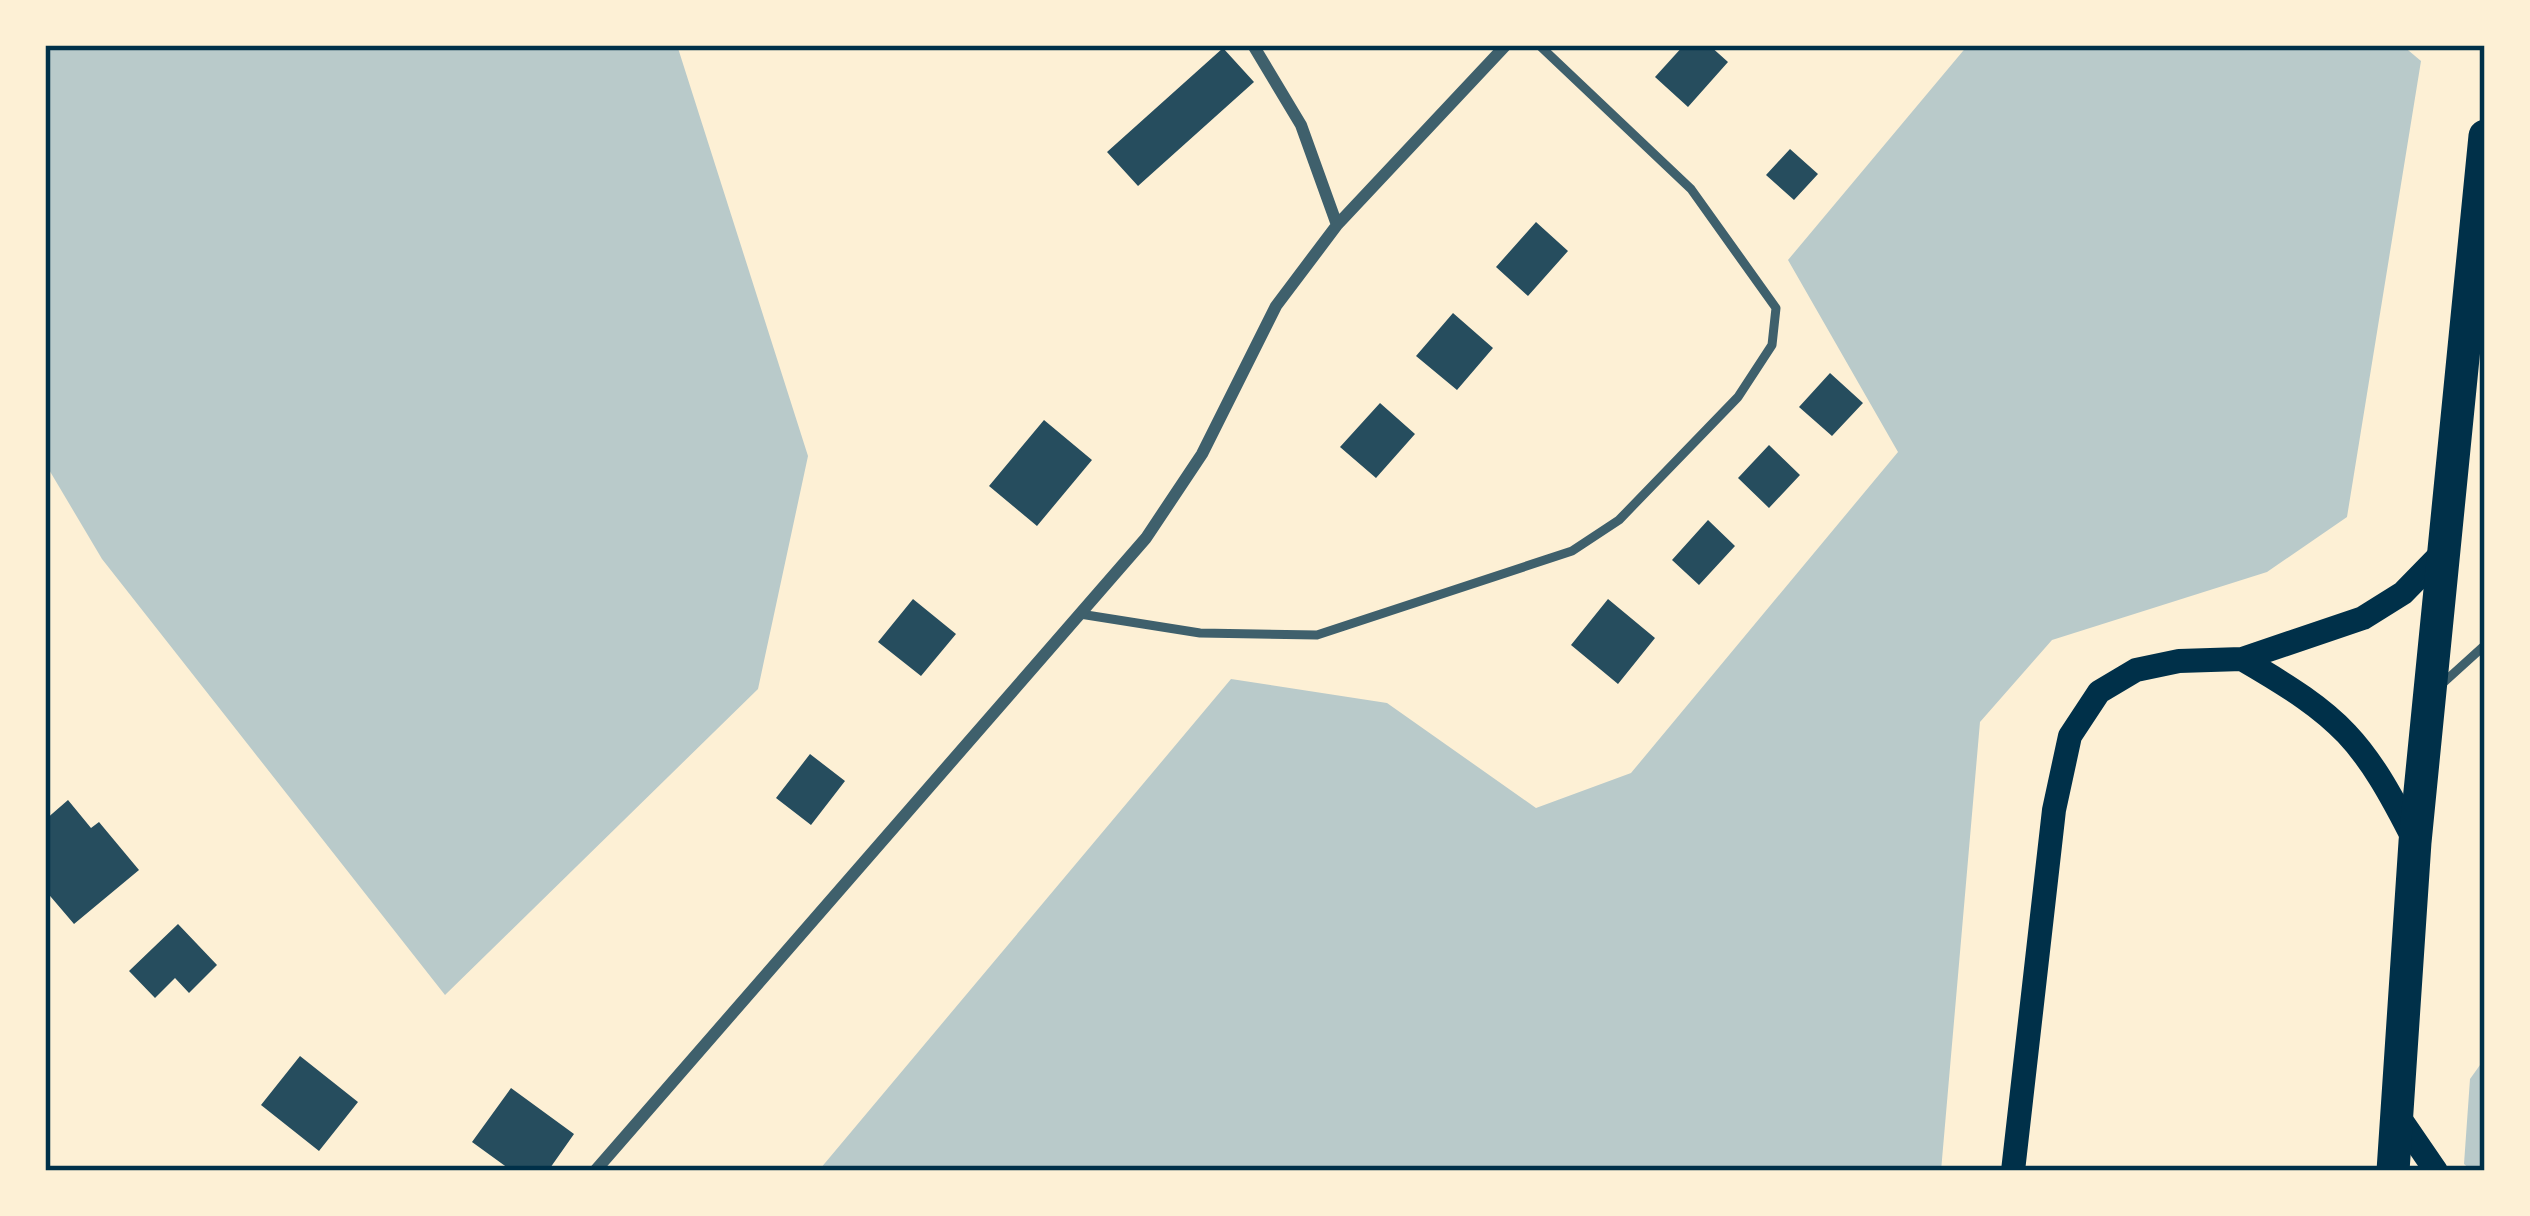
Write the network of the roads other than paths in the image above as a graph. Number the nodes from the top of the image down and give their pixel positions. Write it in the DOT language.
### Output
graph roads {
  1 [pos="1253,45"];
  2 [pos="1506,45"];
  3 [pos="1539,45"];
  4 [pos="2485,136"];
  5 [pos="1337,225"];
  6 [pos="2444,551"];
  7 [pos="1080,614"];
  8 [pos="2485,645"];
  9 [pos="2242,659"];
  10 [pos="2430,695"];
  11 [pos="2415,842"];
  12 [pos="2399,1117"];
  13 [pos="595,1171"];
  14 [pos="2012,1171"];
  15 [pos="2393,1171"];
  16 [pos="2437,1171"];
  1 -- 5 [label="street"];
  2 -- 5 [label="street"];
  3 -- 7 [label="lane"];
  4 -- 6 [label="highway"];
  5 -- 7 [label="street"];
  6 -- 9 [label="main road"];
  6 -- 10 [label="highway"];
  7 -- 13 [label="street"];
  8 -- 10 [label="lane"];
  9 -- 11 [label="main road"];
  9 -- 14 [label="main road"];
  10 -- 11 [label="highway"];
  11 -- 12 [label="highway"];
  12 -- 15 [label="highway"];
  12 -- 16 [label="main road"];
}
